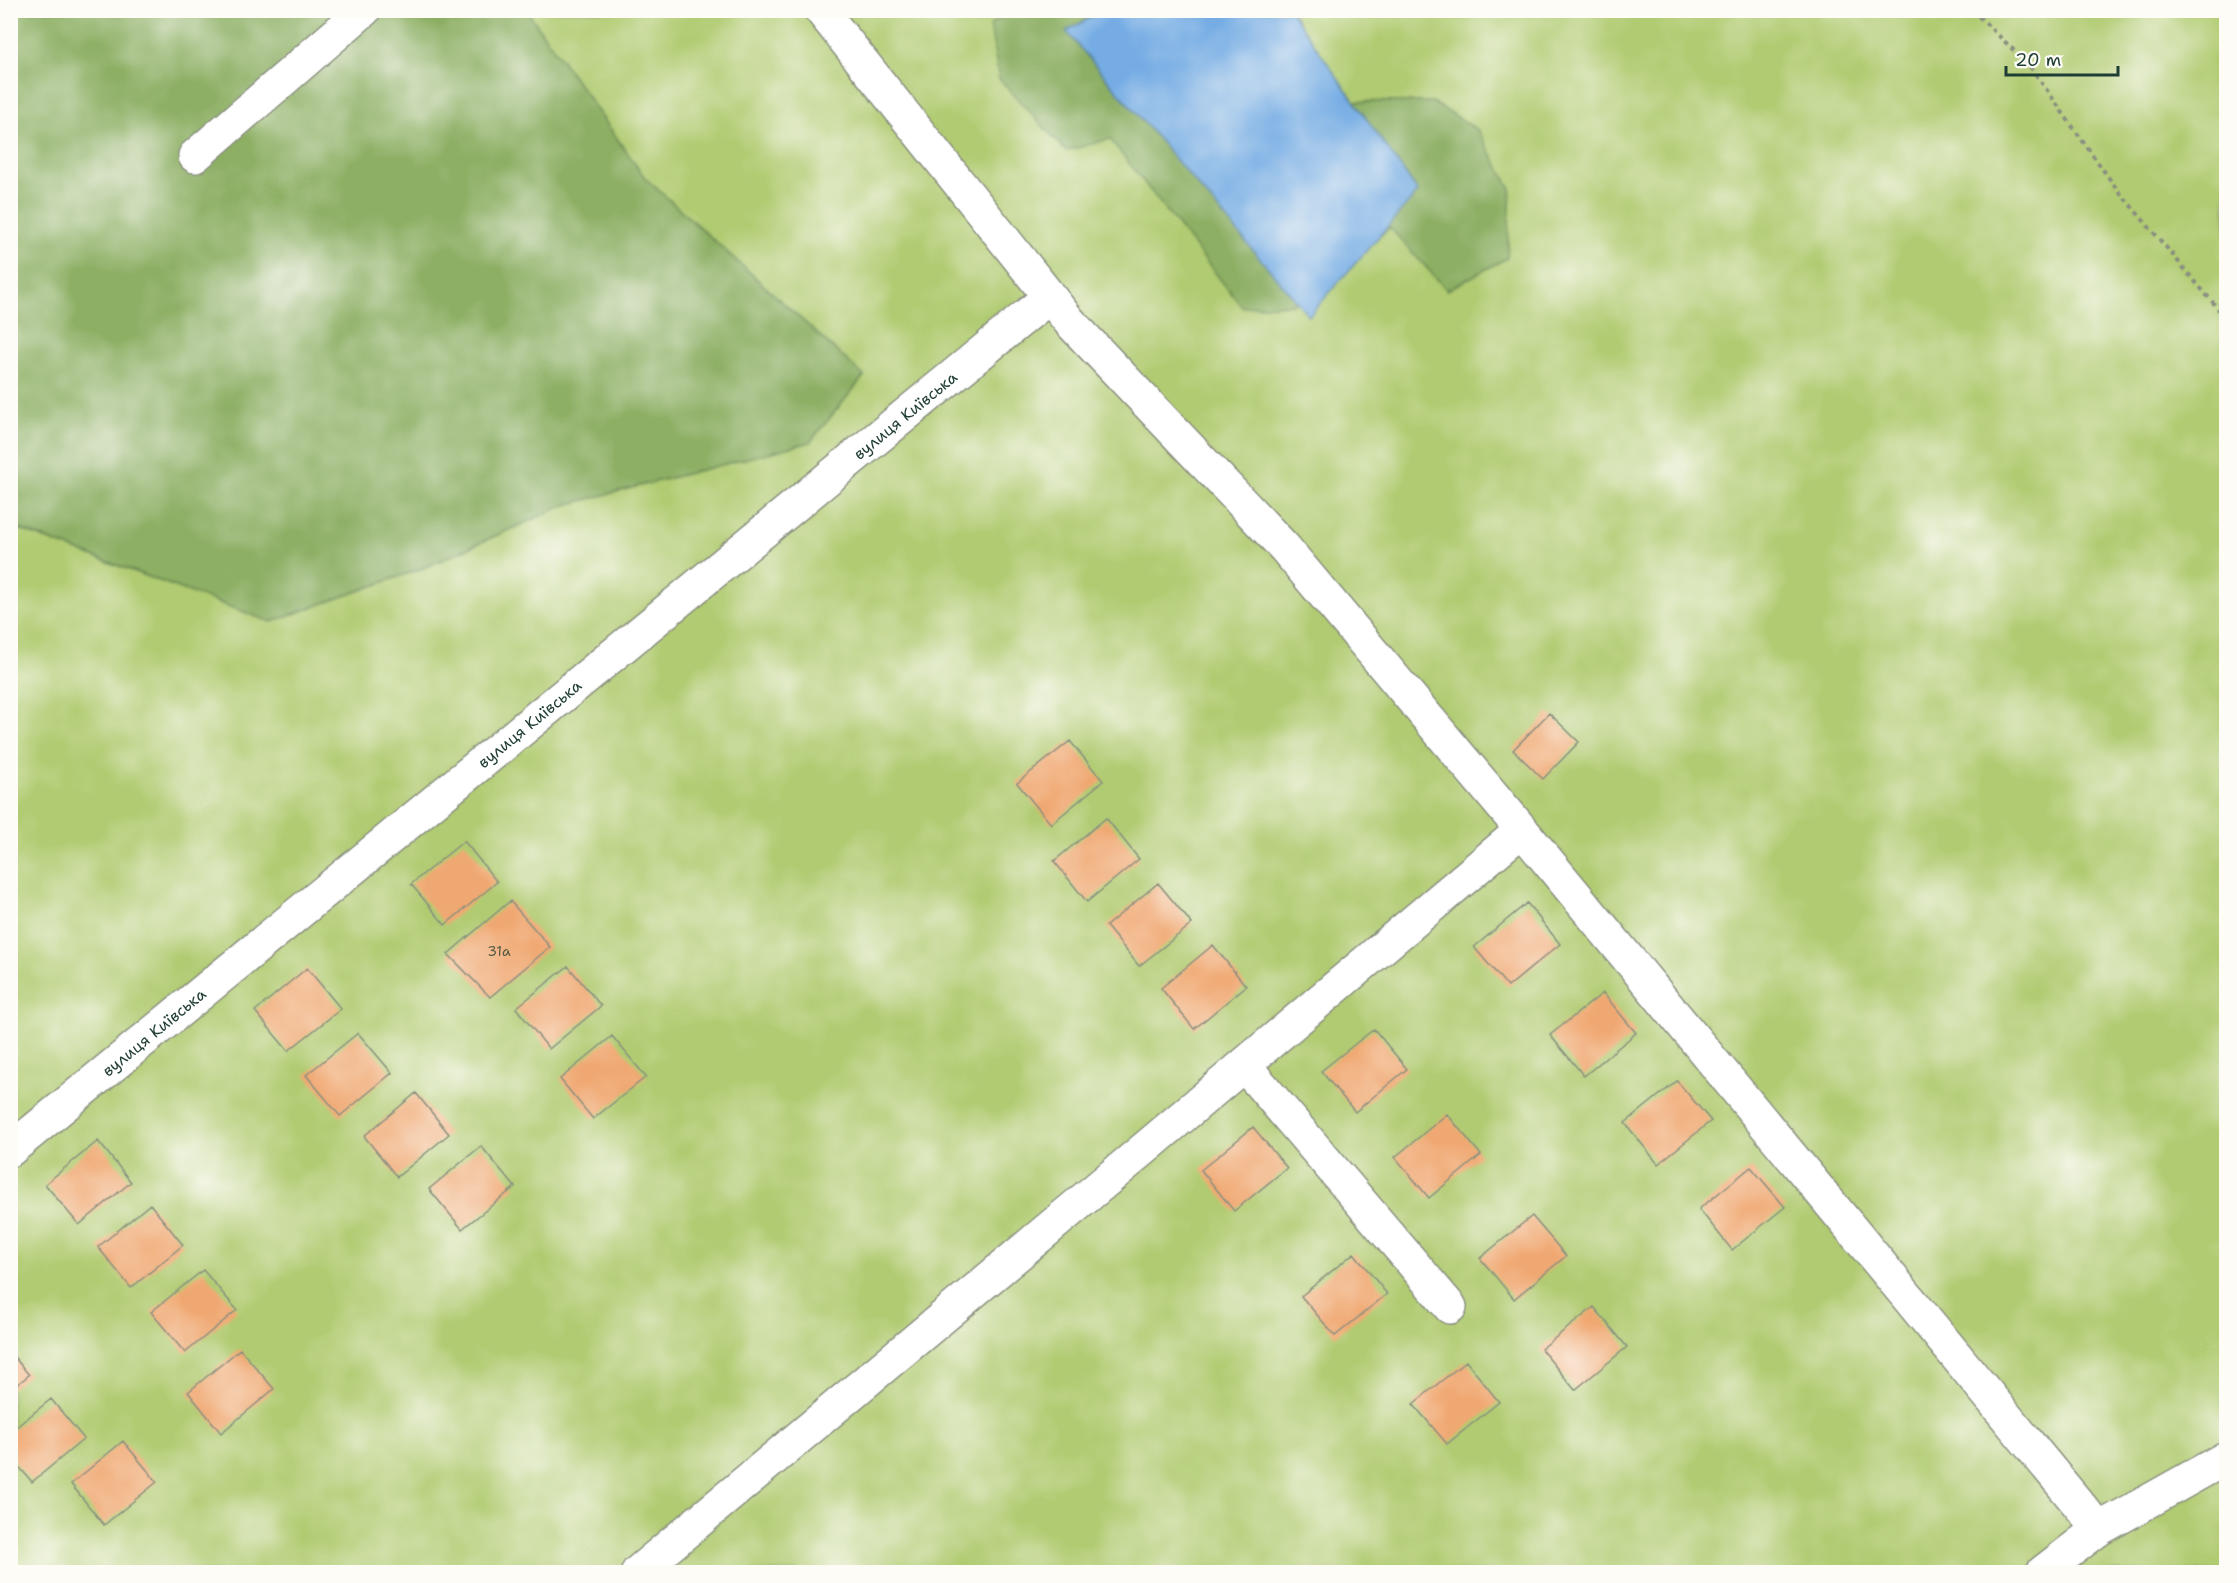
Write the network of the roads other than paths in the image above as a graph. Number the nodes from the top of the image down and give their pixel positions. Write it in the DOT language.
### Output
graph roads {
  1 [pos="364,10"];
  2 [pos="821,10"];
  3 [pos="195,156"];
  4 [pos="1049,297"];
  5 [pos="1522,830"];
  6 [pos="1244,1065"];
  7 [pos="10,1150"];
  8 [pos="1450,1307"];
  9 [pos="2226,1458"];
  10 [pos="2099,1529"];
  11 [pos="638,1572"];
  12 [pos="2043,1572"];
  1 -- 3 [label="street"];
  2 -- 4 [label="street"];
  4 -- 5 [label="street"];
  4 -- 7 [label="street, вулиця Київська"];
  5 -- 6 [label="street"];
  5 -- 10 [label="street"];
  6 -- 8 [label="street"];
  6 -- 11 [label="street"];
  9 -- 10 [label="street"];
  10 -- 12 [label="street"];
}
